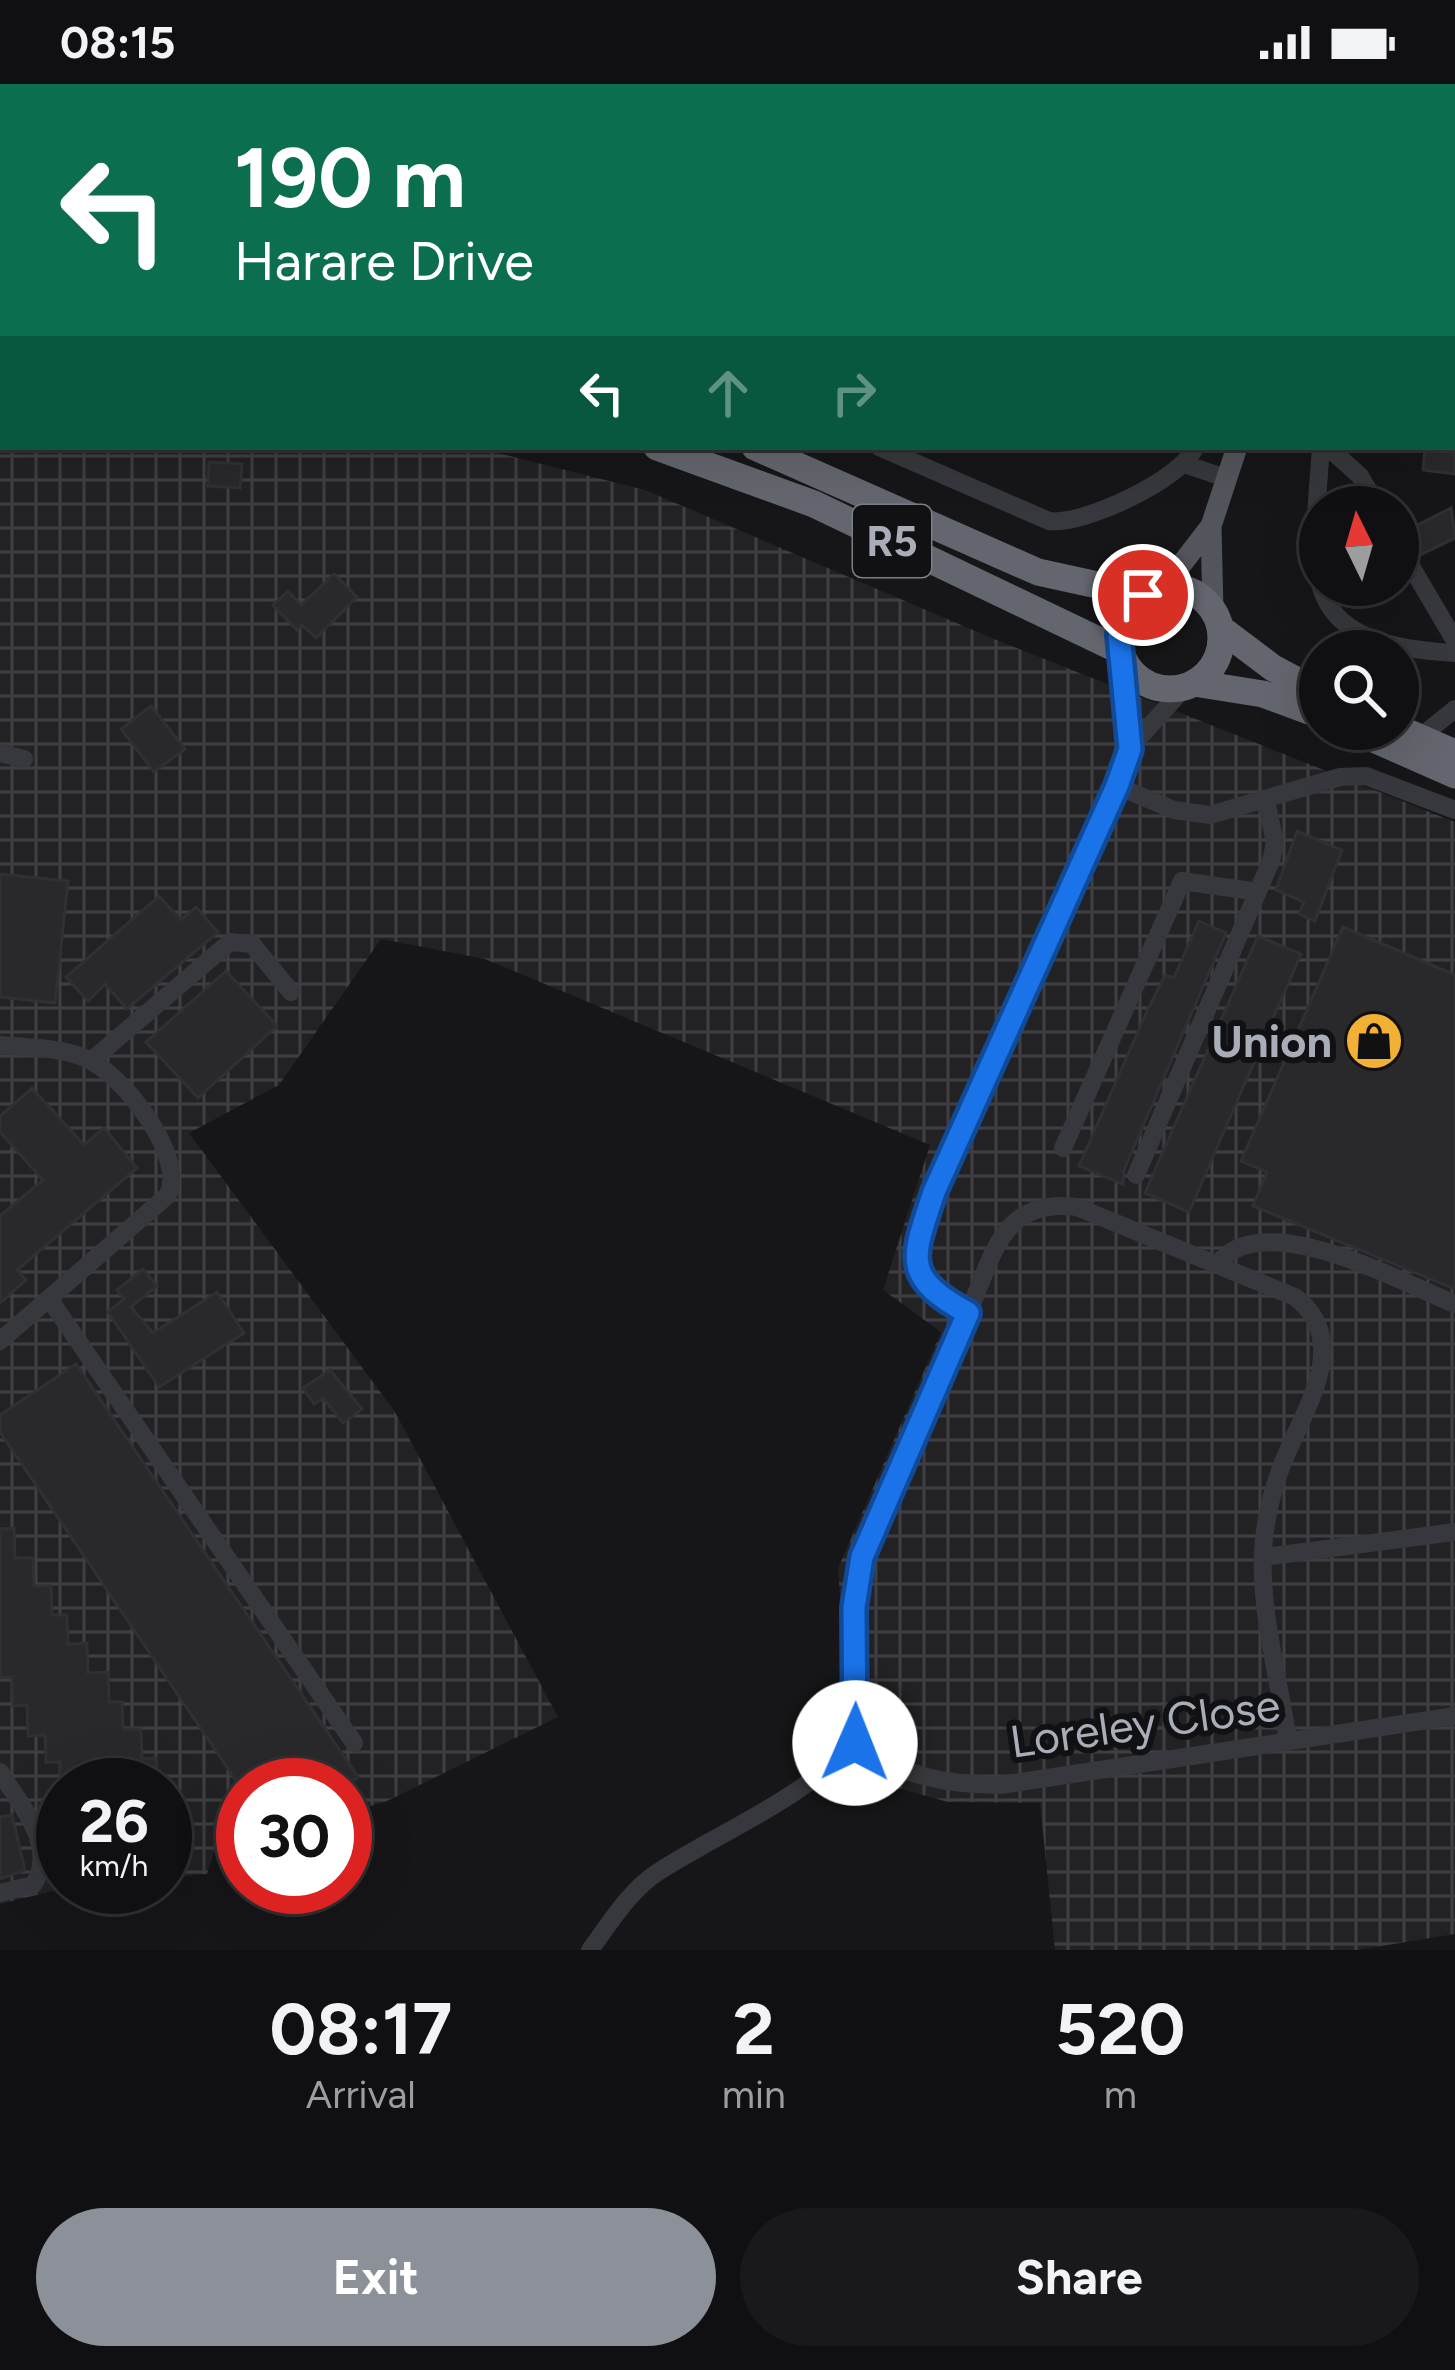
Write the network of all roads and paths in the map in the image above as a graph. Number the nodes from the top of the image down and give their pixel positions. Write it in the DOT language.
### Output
graph roads {
  1 [pos="665,450"];
  2 [pos="762,450"];
  3 [pos="886,450"];
  4 [pos="1236,450"];
  5 [pos="1324,450"];
  6 [pos="1328,450"];
  7 [pos="1191,456"];
  8 [pos="1226,478"];
  9 [pos="1366,486"];
  10 [pos="1211,526"];
  11 [pos="1419,580"];
  12 [pos="1154,591"];
  13 [pos="1216,619"];
  14 [pos="1455,641"];
  15 [pos="1455,653"];
  16 [pos="1122,656"];
  17 [pos="1299,679"];
  18 [pos="1189,685"];
  19 [pos="1299,707"];
  20 [pos="1455,709"];
  21 [pos="1419,727"];
  22 [pos="1419,738"];
  23 [pos="1130,749"];
  24 [pos="1398,750"];
  25 [pos="0,752"];
  26 [pos="1455,754"];
  27 [pos="24,759"];
  28 [pos="1455,775"];
  29 [pos="1117,786"];
  30 [pos="1266,800"];
  31 [pos="1455,810"];
  32 [pos="1258,892"];
  33 [pos="291,992"];
  34 [pos="0,1045"];
  35 [pos="92,1060"];
  36 [pos="1064,1148"];
  37 [pos="1136,1175"];
  38 [pos="1217,1264"];
  39 [pos="50,1300"];
  40 [pos="1455,1304"];
  41 [pos="968,1313"];
  42 [pos="0,1341"];
  43 [pos="1455,1532"];
  44 [pos="1264,1557"];
  45 [pos="1455,1716"];
  46 [pos="1288,1741"];
  47 [pos="355,1743"];
  48 [pos="855,1743"];
  49 [pos="0,1772"];
  50 [pos="0,1893"];
  51 [pos="590,1950"];
  1 -- 16 [label="highway, R5"];
  2 -- 12 [label="highway, R5"];
  3 -- 7 [label="street"];
  4 -- 8 [label="main road"];
  5 -- 15 [label="street"];
  6 -- 9 [label="street"];
  7 -- 8 [label="street"];
  8 -- 10 [label="main road"];
  10 -- 12 [label="main road"];
  10 -- 13 [label="main road"];
  11 -- 14 [label="street"];
  12 -- 13 [label="highway, R5"];
  12 -- 16 [label="highway"];
  13 -- 17 [label="highway, R5"];
  13 -- 18 [label="highway"];
  16 -- 18 [label="highway, R5"];
  16 -- 23 [label="street"];
  18 -- 19 [label="highway, R5"];
  18 -- 23 [label="street"];
  20 -- 21 [label="street"];
  22 -- 26 [label="highway"];
  23 -- 29 [label="street"];
  24 -- 28 [label="highway"];
  25 -- 27 [label="street"];
  29 -- 30 [label="street"];
  29 -- 41 [label="street"];
  30 -- 31 [label="street"];
  30 -- 32 [label="street"];
  32 -- 36 [label="street"];
  32 -- 37 [label="street"];
  33 -- 35 [label="street"];
  34 -- 35 [label="street"];
  35 -- 39 [label="street"];
  38 -- 40 [label="street"];
  38 -- 41 [label="street"];
  38 -- 44 [label="street"];
  39 -- 42 [label="street"];
  39 -- 47 [label="street"];
  41 -- 48 [label="street"];
  43 -- 44 [label="street"];
  44 -- 46 [label="street"];
  45 -- 46 [label="street, Loreley Close"];
  46 -- 48 [label="street, Loreley Close"];
  48 -- 51 [label="street"];
  49 -- 50 [label="street"];
}
